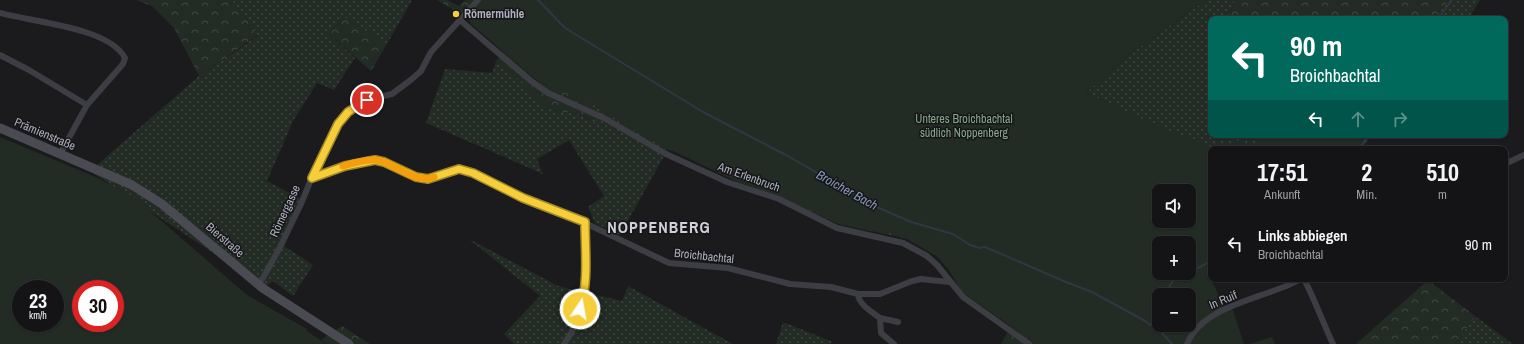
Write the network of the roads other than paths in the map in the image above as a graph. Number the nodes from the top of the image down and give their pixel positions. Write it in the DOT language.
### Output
graph roads {
  1 [pos="478,0"];
  2 [pos="0,13"];
  3 [pos="461,21"];
  4 [pos="0,55"];
  5 [pos="87,105"];
  6 [pos="0,128"];
  7 [pos="60,154"];
  8 [pos="1524,155"];
  9 [pos="81,162"];
  10 [pos="1508,163"];
  11 [pos="312,178"];
  12 [pos="585,222"];
  13 [pos="950,282"];
  14 [pos="1296,282"];
  15 [pos="1306,282"];
  16 [pos="258,284"];
  17 [pos="858,294"];
  18 [pos="880,318"];
  19 [pos="898,322"];
  20 [pos="349,344"];
  21 [pos="564,344"];
  22 [pos="894,344"];
  23 [pos="1029,344"];
  24 [pos="1187,344"];
  25 [pos="1333,344"];
  1 -- 3 [label="street, Römergasse"];
  2 -- 5 [label="street"];
  3 -- 11 [label="street, Römergasse"];
  3 -- 13 [label="street, Am Erlenbruch"];
  4 -- 5 [label="street"];
  5 -- 7 [label="street"];
  6 -- 7 [label="main road, Prämienstraße"];
  7 -- 9 [label="main road, Prämienstraße"];
  8 -- 10 [label="street"];
  9 -- 16 [label="main road, Bierstraße"];
  11 -- 12 [label="street, Broichbachtal"];
  11 -- 16 [label="street, Römergasse"];
  12 -- 17 [label="street, Broichbachtal"];
  12 -- 21 [label="street"];
  13 -- 17 [label="street, Broichbachtal"];
  13 -- 23 [label="street, Am Erlenbruch"];
  14 -- 24 [label="street, In Ruif"];
  15 -- 25 [label="street"];
  16 -- 20 [label="main road, Bierstraße"];
  17 -- 18 [label="street"];
  18 -- 19 [label="street"];
  18 -- 22 [label="street"];
}
